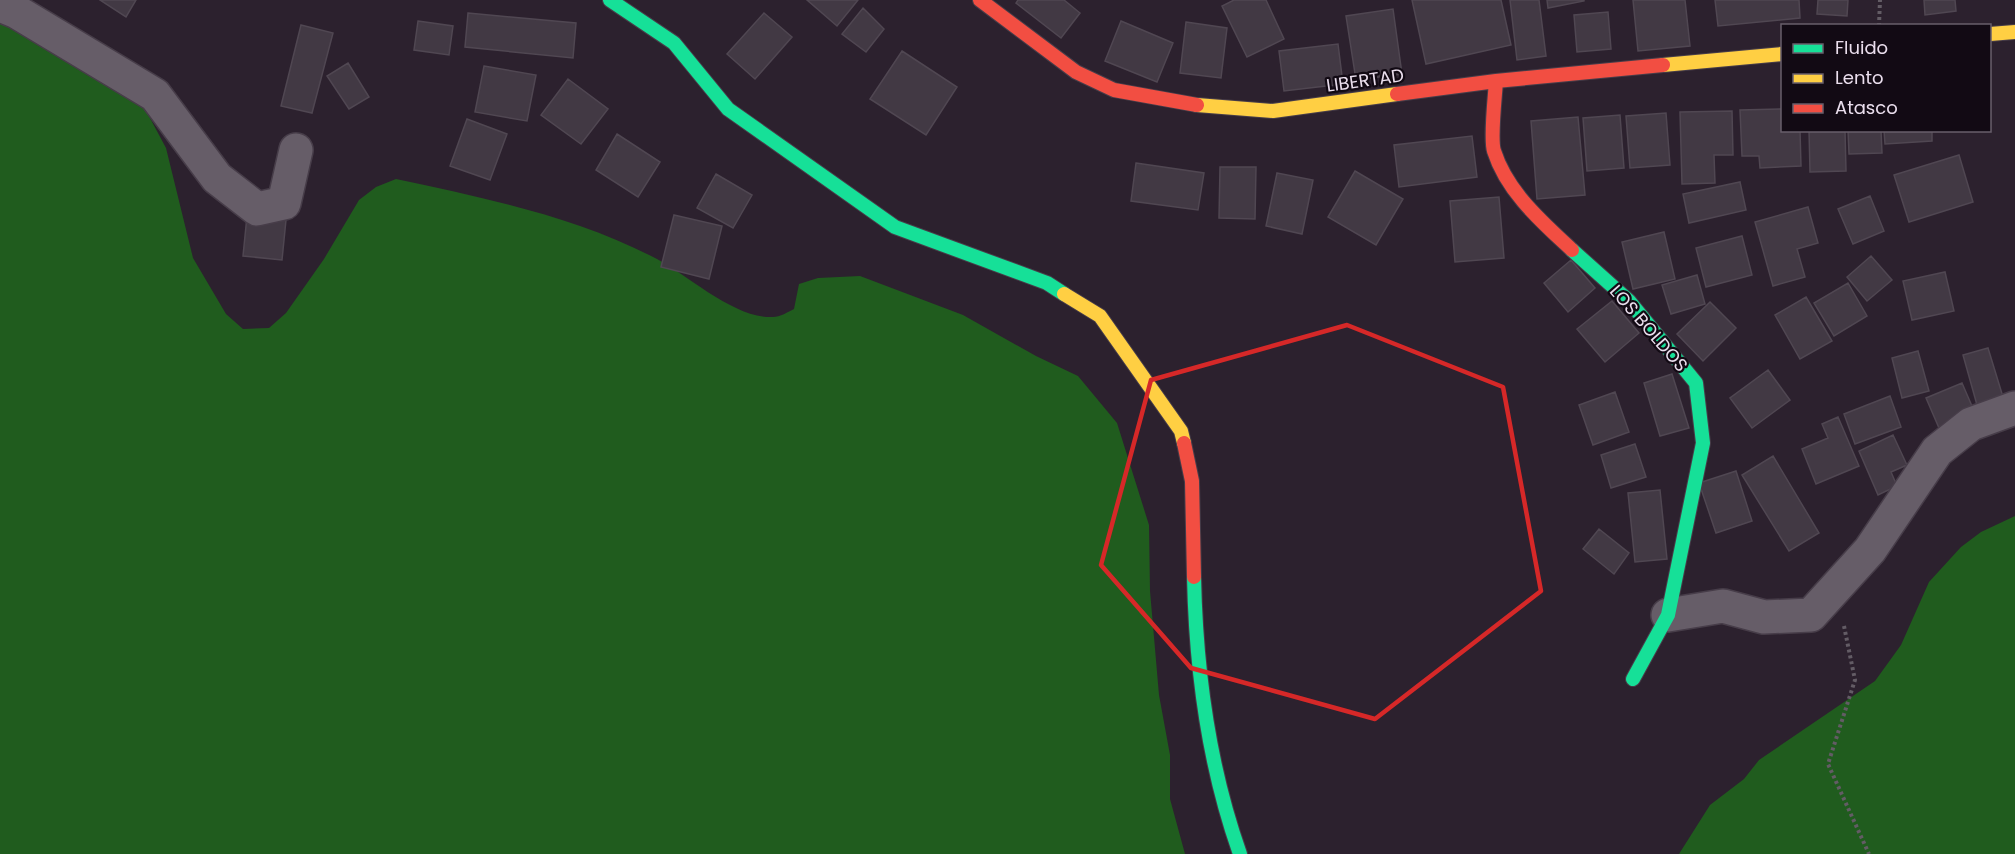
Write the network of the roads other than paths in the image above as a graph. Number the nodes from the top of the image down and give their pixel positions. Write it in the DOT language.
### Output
graph roads {
  1 [pos="610,0"];
  2 [pos="980,0"];
  3 [pos="0,5"];
  4 [pos="2015,32"];
  5 [pos="1991,34"];
  6 [pos="1781,54"];
  7 [pos="1496,81"];
  8 [pos="296,150"];
  9 [pos="2015,408"];
  10 [pos="1668,615"];
  11 [pos="1633,679"];
  12 [pos="1240,854"];
  1 -- 12 [label="street"];
  2 -- 7 [label="street, LIBERTAD"];
  3 -- 8 [label="street"];
  4 -- 5 [label="street"];
  6 -- 7 [label="street, LIBERTAD"];
  7 -- 10 [label="street, LOS BOLDOS"];
  9 -- 10 [label="street"];
  10 -- 11 [label="street, LOS BOLDOS"];
}
